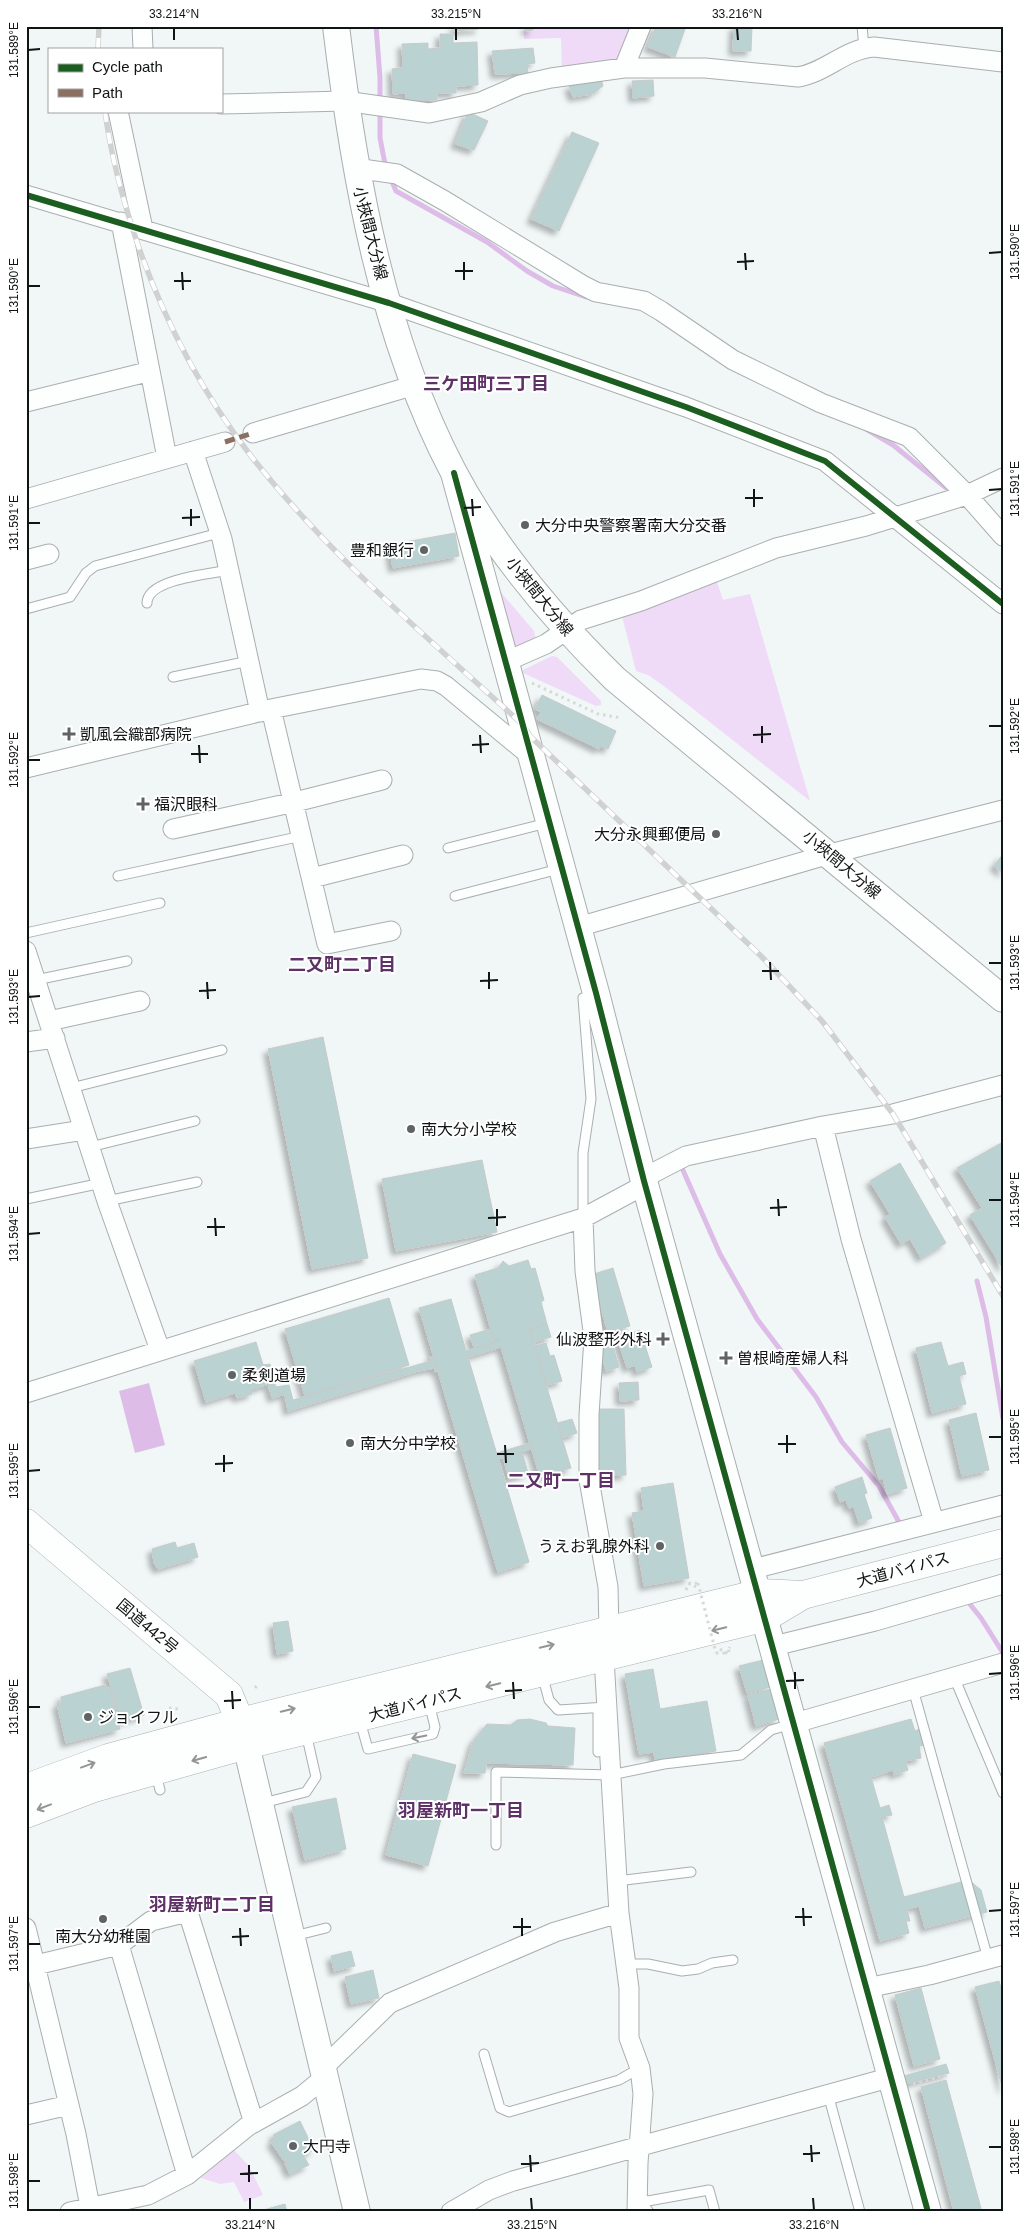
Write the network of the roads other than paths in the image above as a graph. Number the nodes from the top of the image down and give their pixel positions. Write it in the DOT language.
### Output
graph roads {
  1 [pos="142,26"];
  2 [pos="336,26"];
  3 [pos="641,26"];
  4 [pos="862,26"];
  5 [pos="144,48"];
  6 [pos="864,48"];
  7 [pos="1003,62"];
  8 [pos="624,68"];
  9 [pos="345,102"];
  10 [pos="222,104"];
  11 [pos="118,112"];
  12 [pos="356,168"];
  13 [pos="26,195"];
  14 [pos="47,201"];
  15 [pos="26,208"];
  16 [pos="121,222"];
  17 [pos="143,229"];
  18 [pos="389,303"];
  19 [pos="142,373"];
  20 [pos="415,385"];
  21 [pos="26,402"];
  22 [pos="253,433"];
  23 [pos="225,442"];
  24 [pos="193,451"];
  25 [pos="167,458"];
  26 [pos="454,472"];
  27 [pos="1003,478"];
  28 [pos="967,495"];
  29 [pos="26,499"];
  30 [pos="896,517"];
  31 [pos="219,533"];
  32 [pos="1003,536"];
  33 [pos="49,554"];
  34 [pos="26,560"];
  35 [pos="229,570"];
  36 [pos="147,603"];
  37 [pos="1003,604"];
  38 [pos="26,609"];
  39 [pos="567,631"];
  40 [pos="249,661"];
  41 [pos="505,662"];
  42 [pos="173,677"];
  43 [pos="266,711"];
  44 [pos="532,757"];
  45 [pos="26,768"];
  46 [pos="382,780"];
  47 [pos="295,802"];
  48 [pos="1003,810"];
  49 [pos="549,822"];
  50 [pos="173,829"];
  51 [pos="302,836"];
  52 [pos="448,848"];
  53 [pos="830,854"];
  54 [pos="403,855"];
  55 [pos="562,869"];
  56 [pos="118,876"];
  57 [pos="312,878"];
  58 [pos="455,896"];
  59 [pos="160,903"];
  60 [pos="578,927"];
  61 [pos="391,931"];
  62 [pos="26,933"];
  63 [pos="27,954"];
  64 [pos="127,961"];
  65 [pos="36,980"];
  66 [pos="596,993"];
  67 [pos="1003,999"];
  68 [pos="140,1002"];
  69 [pos="52,1029"];
  70 [pos="26,1042"];
  71 [pos="222,1050"];
  72 [pos="1003,1085"];
  73 [pos="71,1088"];
  74 [pos="195,1121"];
  75 [pos="823,1126"];
  76 [pos="87,1138"];
  77 [pos="26,1139"];
  78 [pos="644,1181"];
  79 [pos="197,1182"];
  80 [pos="104,1192"];
  81 [pos="26,1199"];
  82 [pos="583,1218"];
  83 [pos="160,1350"];
  84 [pos="26,1393"];
  85 [pos="1003,1505"];
  86 [pos="934,1522"];
  87 [pos="26,1523"];
  88 [pos="1003,1543"];
  89 [pos="1003,1584"];
  90 [pos="759,1593"];
  91 [pos="608,1631"];
  92 [pos="774,1646"];
  93 [pos="604,1658"];
  94 [pos="1003,1663"];
  95 [pos="542,1673"];
  96 [pos="954,1677"];
  97 [pos="913,1689"];
  98 [pos="603,1707"];
  99 [pos="795,1724"];
  100 [pos="306,1731"];
  101 [pos="243,1734"];
  102 [pos="598,1752"];
  103 [pos="611,1775"];
  104 [pos="26,1788"];
  105 [pos="1003,1792"];
  106 [pos="261,1804"];
  107 [pos="26,1814"];
  108 [pos="496,1845"];
  109 [pos="690,1872"];
  110 [pos="617,1882"];
  111 [pos="619,1913"];
  112 [pos="26,1928"];
  113 [pos="326,1928"];
  114 [pos="292,1937"];
  115 [pos="119,1945"];
  116 [pos="998,1958"];
  117 [pos="733,1960"];
  118 [pos="627,1964"];
  119 [pos="36,1965"];
  120 [pos="867,1988"];
  121 [pos="484,2054"];
  122 [pos="640,2068"];
  123 [pos="324,2072"];
  124 [pos="898,2082"];
  125 [pos="828,2094"];
  126 [pos="69,2106"];
  127 [pos="26,2115"];
  128 [pos="254,2123"];
  129 [pos="640,2146"];
  130 [pos="187,2174"];
  131 [pos="641,2208"];
  132 [pos="90,2210"];
  133 [pos="70,2212"];
  134 [pos="357,2212"];
  135 [pos="451,2212"];
  136 [pos="715,2212"];
  137 [pos="860,2212"];
  138 [pos="928,2212"];
  1 -- 5 [label="street"];
  2 -- 9 [label="street, 小挾間大分線"];
  3 -- 8 [label="street"];
  4 -- 6 [label="lane"];
  6 -- 7 [label="street"];
  6 -- 8 [label="street"];
  8 -- 9 [label="street"];
  9 -- 10 [label="street"];
  9 -- 12 [label="street, 小挾間大分線"];
  11 -- 17 [label="street"];
  12 -- 18 [label="street, 小挾間大分線"];
  12 -- 28 [label="street"];
  13 -- 14 [label="street"];
  14 -- 15 [label="street"];
  14 -- 16 [label="street"];
  16 -- 17 [label="street"];
  16 -- 25 [label="street"];
  17 -- 18 [label="street"];
  18 -- 20 [label="street, 小挾間大分線"];
  18 -- 30 [label="street"];
  19 -- 21 [label="street"];
  20 -- 22 [label="street"];
  20 -- 26 [label="street, 小挾間大分線"];
  23 -- 24 [label="street"];
  24 -- 25 [label="street"];
  24 -- 31 [label="street"];
  25 -- 29 [label="street"];
  26 -- 39 [label="street, 小挾間大分線"];
  26 -- 41 [label="street"];
  27 -- 28 [label="street"];
  28 -- 30 [label="street"];
  28 -- 32 [label="street"];
  30 -- 37 [label="street"];
  30 -- 39 [label="street"];
  31 -- 35 [label="street"];
  31 -- 38 [label="lane"];
  33 -- 34 [label="street"];
  35 -- 36 [label="lane"];
  35 -- 40 [label="street"];
  39 -- 41 [label="street"];
  39 -- 53 [label="street, 小挾間大分線"];
  40 -- 42 [label="lane"];
  40 -- 43 [label="street"];
  41 -- 44 [label="street"];
  43 -- 44 [label="street"];
  43 -- 45 [label="street"];
  43 -- 47 [label="street"];
  44 -- 49 [label="street"];
  46 -- 47 [label="street"];
  47 -- 50 [label="street"];
  47 -- 51 [label="street"];
  48 -- 53 [label="street"];
  49 -- 52 [label="lane"];
  49 -- 55 [label="street"];
  51 -- 56 [label="lane"];
  51 -- 57 [label="street"];
  53 -- 60 [label="street"];
  53 -- 67 [label="street, 小挾間大分線"];
  54 -- 57 [label="street"];
  55 -- 58 [label="lane"];
  55 -- 60 [label="street"];
  57 -- 61 [label="street"];
  59 -- 62 [label="lane"];
  60 -- 66 [label="street"];
  63 -- 65 [label="street"];
  64 -- 65 [label="lane"];
  65 -- 69 [label="street"];
  66 -- 78 [label="street"];
  66 -- 82 [label="lane"];
  68 -- 69 [label="street"];
  69 -- 70 [label="street"];
  69 -- 73 [label="street"];
  71 -- 73 [label="lane"];
  72 -- 75 [label="street"];
  73 -- 76 [label="street"];
  74 -- 76 [label="lane"];
  75 -- 78 [label="street"];
  75 -- 86 [label="street"];
  76 -- 77 [label="street"];
  76 -- 80 [label="street"];
  78 -- 82 [label="street"];
  78 -- 90 [label="street"];
  79 -- 80 [label="lane"];
  80 -- 81 [label="lane"];
  80 -- 83 [label="street"];
  82 -- 83 [label="street"];
  82 -- 91 [label="street"];
  83 -- 84 [label="street"];
  85 -- 86 [label="street"];
  86 -- 90 [label="street"];
  87 -- 101 [label="highway, 国道442号"];
  88 -- 90 [label="highway, 大道バイパス"];
  89 -- 92 [label="street"];
  90 -- 91 [label="highway, 大道バイパス"];
  90 -- 92 [label="street"];
  90 -- 93 [label="highway, 大道バイパス, one-way"];
  101 -- 91 [label="highway, 大道バイパス, one-way"];
  92 -- 99 [label="street"];
  93 -- 95 [label="highway, 大道バイパス"];
  93 -- 98 [label="street"];
  94 -- 96 [label="street"];
  95 -- 98 [label="lane"];
  95 -- 100 [label="highway, 大道バイパス, one-way"];
  96 -- 97 [label="street"];
  96 -- 105 [label="lane"];
  97 -- 99 [label="street"];
  97 -- 116 [label="lane"];
  98 -- 102 [label="lane"];
  98 -- 103 [label="street"];
  99 -- 103 [label="lane"];
  99 -- 120 [label="street"];
  100 -- 101 [label="highway, 大道バイパス"];
  100 -- 106 [label="lane"];
  104 -- 101 [label="highway, 大道バイパス, one-way"];
  101 -- 106 [label="street"];
  101 -- 107 [label="highway, 大道バイパス, one-way"];
  103 -- 108 [label="lane"];
  103 -- 110 [label="street"];
  106 -- 114 [label="street"];
  109 -- 110 [label="lane"];
  110 -- 111 [label="street"];
  111 -- 118 [label="street"];
  111 -- 123 [label="street"];
  112 -- 119 [label="street"];
  113 -- 114 [label="lane"];
  114 -- 123 [label="street"];
  115 -- 119 [label="street"];
  115 -- 128 [label="street"];
  115 -- 130 [label="street"];
  116 -- 120 [label="street"];
  117 -- 118 [label="lane"];
  118 -- 122 [label="street"];
  119 -- 126 [label="street"];
  120 -- 124 [label="street"];
  121 -- 122 [label="lane"];
  122 -- 129 [label="street"];
  123 -- 128 [label="street"];
  123 -- 134 [label="street"];
  124 -- 125 [label="street"];
  124 -- 138 [label="street"];
  125 -- 129 [label="street"];
  125 -- 137 [label="lane"];
  126 -- 127 [label="street"];
  126 -- 132 [label="street"];
  128 -- 130 [label="street"];
  129 -- 131 [label="street"];
  129 -- 135 [label="street"];
  130 -- 132 [label="street"];
  131 -- 136 [label="lane"];
  132 -- 133 [label="street"];
}
